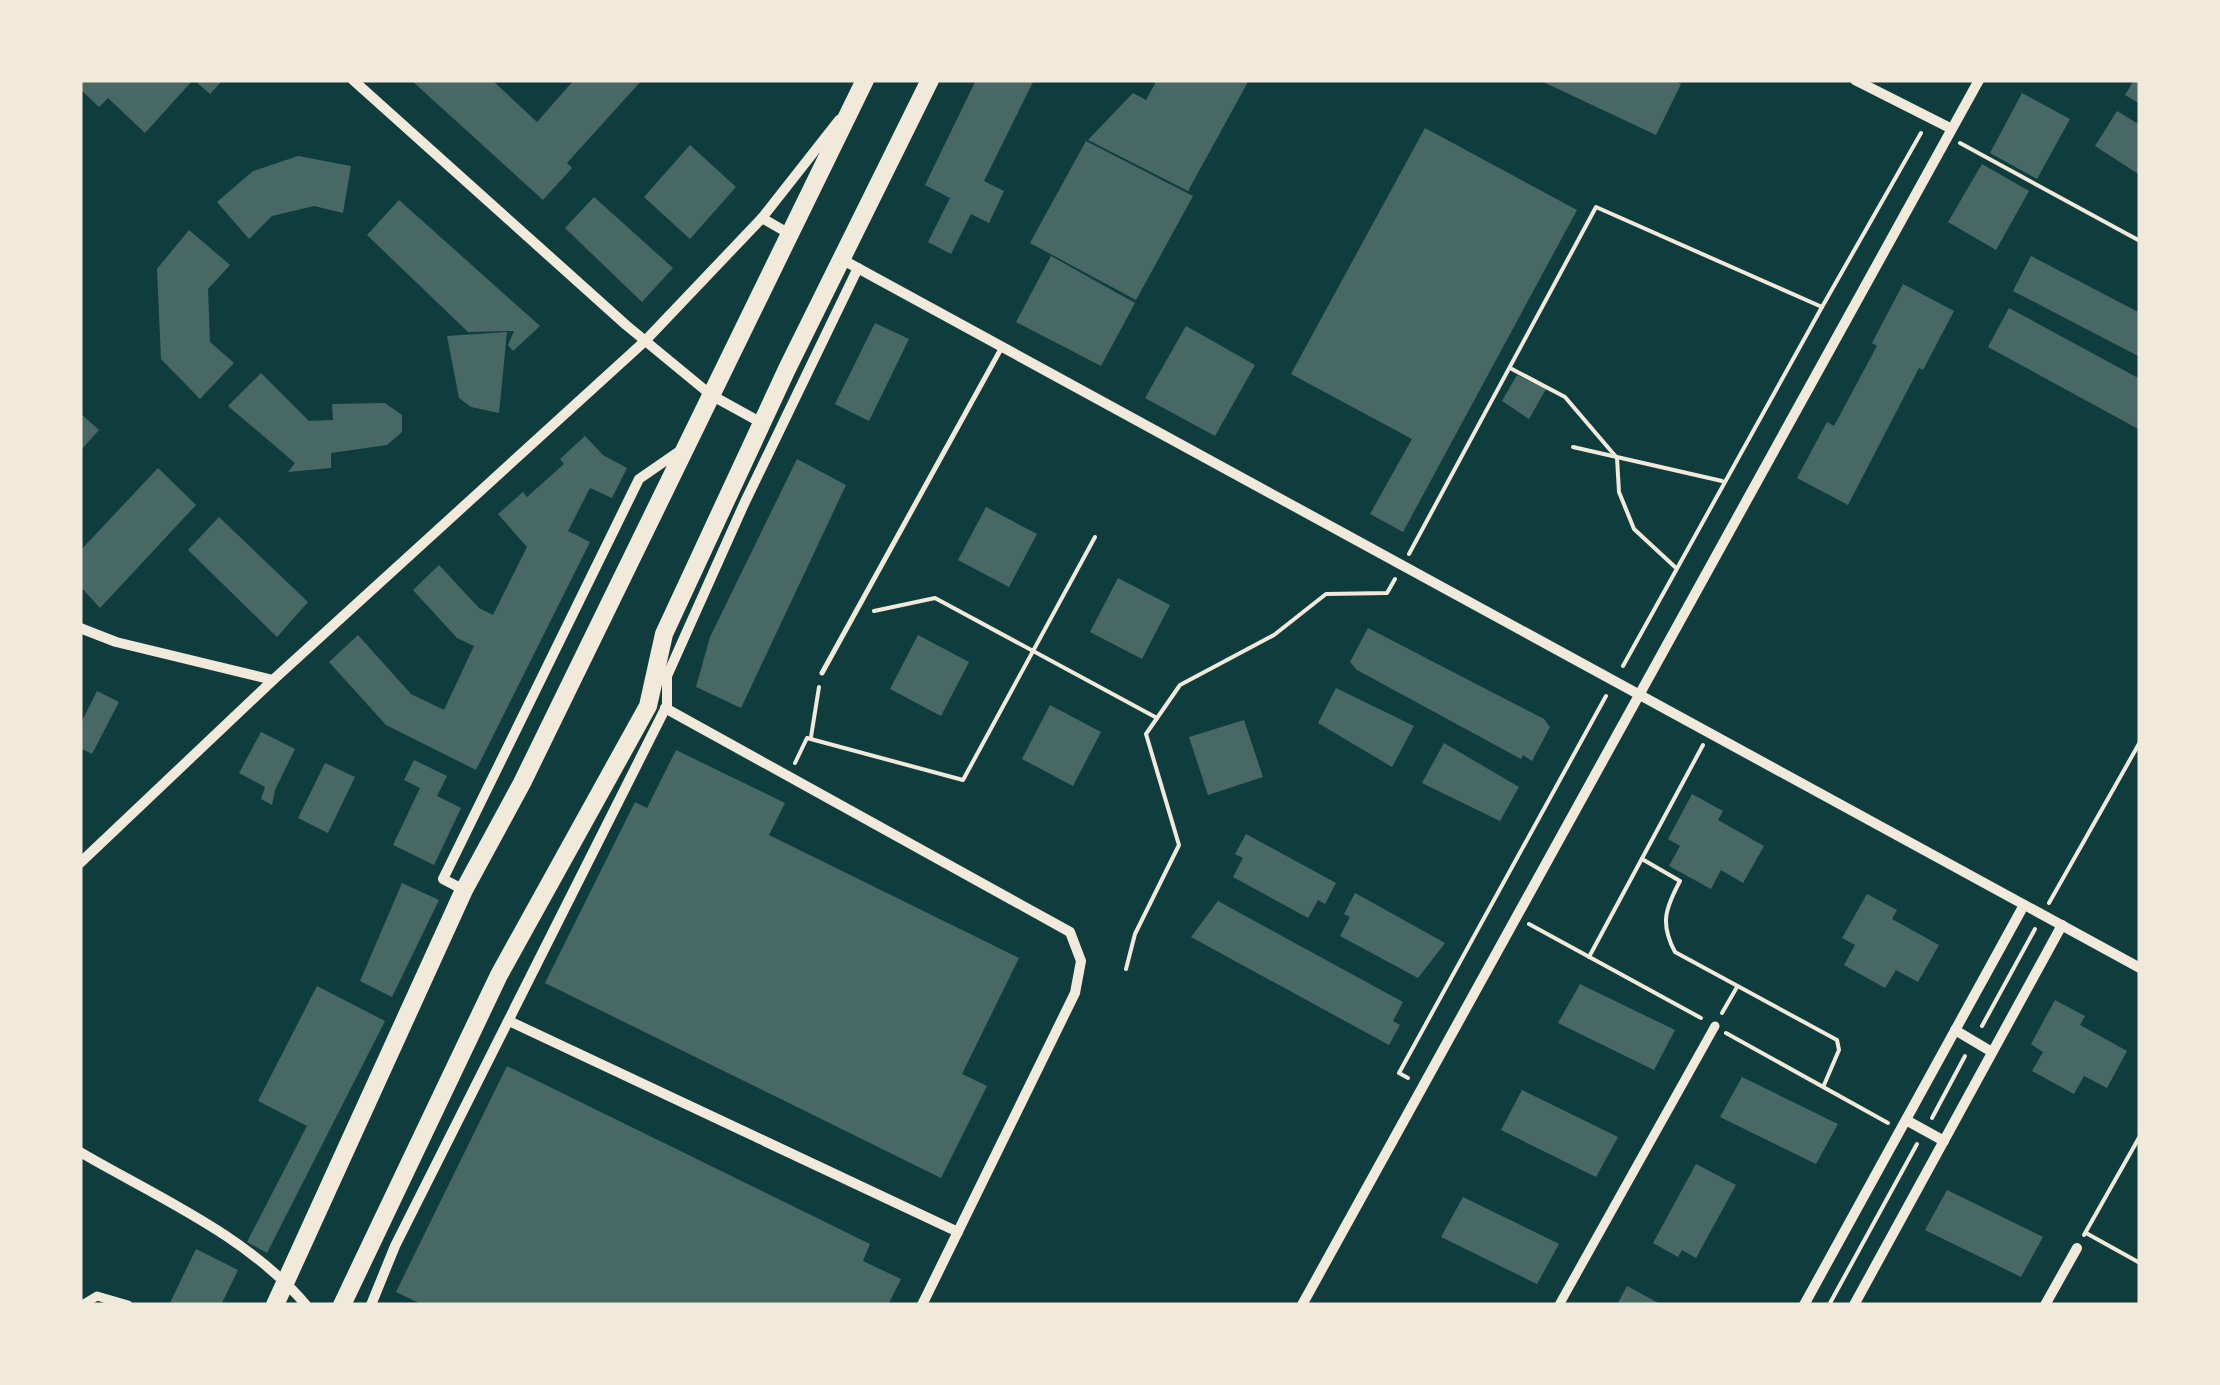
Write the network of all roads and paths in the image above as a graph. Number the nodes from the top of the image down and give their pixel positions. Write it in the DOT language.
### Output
graph roads {
  1 [pos="353,80"];
  2 [pos="930,80"];
  3 [pos="1854,80"];
  4 [pos="1978,80"];
  5 [pos="862,88"];
  6 [pos="1926,125"];
  7 [pos="1948,132"];
  8 [pos="762,218"];
  9 [pos="788,233"];
  10 [pos="2140,241"];
  11 [pos="851,264"];
  12 [pos="1822,307"];
  13 [pos="646,340"];
  14 [pos="1002,347"];
  15 [pos="1510,368"];
  16 [pos="711,395"];
  17 [pos="762,423"];
  18 [pos="1573,446"];
  19 [pos="686,447"];
  20 [pos="1617,458"];
  21 [pos="1722,481"];
  22 [pos="1094,537"];
  23 [pos="1403,566"];
  24 [pos="1675,567"];
  25 [pos="854,615"];
  26 [pos="80,628"];
  27 [pos="1033,650"];
  28 [pos="822,673"];
  29 [pos="273,680"];
  30 [pos="1614,681"];
  31 [pos="1639,695"];
  32 [pos="665,708"];
  33 [pos="1157,718"];
  34 [pos="1710,733"];
  35 [pos="810,739"];
  36 [pos="2140,742"];
  37 [pos="788,776"];
  38 [pos="1642,858"];
  39 [pos="80,864"];
  40 [pos="464,890"];
  41 [pos="2024,905"];
  42 [pos="2042,914"];
  43 [pos="2062,925"];
  44 [pos="2006,937"];
  45 [pos="2025,946"];
  46 [pos="1589,957"];
  47 [pos="2044,957"];
  48 [pos="2140,968"];
  49 [pos="1126,969"];
  50 [pos="1738,986"];
  51 [pos="508,1021"];
  52 [pos="1715,1026"];
  53 [pos="1955,1030"];
  54 [pos="1974,1041"];
  55 [pos="1992,1052"];
  56 [pos="1423,1086"];
  57 [pos="1824,1087"];
  58 [pos="1906,1120"];
  59 [pos="1925,1131"];
  60 [pos="2140,1136"];
  61 [pos="1944,1141"];
  62 [pos="80,1152"];
  63 [pos="1862,1201"];
  64 [pos="1880,1211"];
  65 [pos="1900,1222"];
  66 [pos="958,1232"];
  67 [pos="2077,1248"];
  68 [pos="2140,1263"];
  69 [pos="286,1282"];
  70 [pos="82,1305"];
  71 [pos="128,1305"];
  72 [pos="275,1305"];
  73 [pos="306,1305"];
  74 [pos="342,1305"];
  75 [pos="370,1305"];
  76 [pos="922,1305"];
  77 [pos="1302,1305"];
  78 [pos="1559,1305"];
  79 [pos="1804,1305"];
  80 [pos="1829,1305"];
  81 [pos="1854,1305"];
  82 [pos="2046,1305"];
  1 -- 13 [label="street"];
  2 -- 11 [label="main road"];
  3 -- 7 [label="street"];
  4 -- 7 [label="street"];
  5 -- 8 [label="street"];
  5 -- 9 [label="main road"];
  6 -- 12 [label="path"];
  7 -- 10 [label="path"];
  7 -- 31 [label="street"];
  8 -- 9 [label="street"];
  8 -- 13 [label="street"];
  9 -- 16 [label="main road"];
  11 -- 14 [label="street"];
  11 -- 17 [label="main road"];
  11 -- 32 [label="street"];
  12 -- 15 [label="path"];
  12 -- 21 [label="path"];
  13 -- 16 [label="street"];
  13 -- 29 [label="street"];
  14 -- 23 [label="street"];
  14 -- 25 [label="lane"];
  15 -- 20 [label="path"];
  15 -- 23 [label="path"];
  16 -- 17 [label="street"];
  16 -- 19 [label="main road"];
  17 -- 74 [label="main road"];
  18 -- 20 [label="path"];
  19 -- 40 [label="main road"];
  19 -- 40 [label="street"];
  20 -- 21 [label="path"];
  20 -- 24 [label="path"];
  21 -- 24 [label="path"];
  22 -- 27 [label="path"];
  23 -- 30 [label="street"];
  23 -- 33 [label="path"];
  24 -- 30 [label="path"];
  25 -- 27 [label="path"];
  25 -- 28 [label="lane"];
  26 -- 29 [label="street"];
  27 -- 33 [label="path"];
  27 -- 35 [label="path"];
  28 -- 35 [label="path"];
  29 -- 39 [label="street"];
  30 -- 31 [label="street"];
  30 -- 56 [label="path"];
  31 -- 34 [label="street"];
  31 -- 56 [label="street"];
  32 -- 37 [label="street"];
  32 -- 51 [label="street"];
  33 -- 49 [label="path"];
  34 -- 38 [label="path"];
  34 -- 41 [label="street"];
  35 -- 37 [label="path"];
  36 -- 42 [label="path"];
  37 -- 66 [label="street"];
  38 -- 46 [label="path"];
  38 -- 50 [label="path"];
  40 -- 69 [label="main road"];
  41 -- 42 [label="street"];
  41 -- 44 [label="street"];
  42 -- 43 [label="street"];
  42 -- 45 [label="path"];
  43 -- 47 [label="street"];
  43 -- 48 [label="street"];
  44 -- 45 [label="path"];
  44 -- 53 [label="street"];
  45 -- 47 [label="path"];
  45 -- 54 [label="path"];
  47 -- 55 [label="street"];
  50 -- 52 [label="path"];
  50 -- 57 [label="path"];
  51 -- 66 [label="street"];
  51 -- 75 [label="street"];
  52 -- 78 [label="street"];
  53 -- 54 [label="street"];
  53 -- 58 [label="street"];
  54 -- 55 [label="street"];
  54 -- 59 [label="path"];
  55 -- 61 [label="street"];
  56 -- 77 [label="street"];
  58 -- 59 [label="street"];
  58 -- 63 [label="street"];
  59 -- 61 [label="street"];
  59 -- 64 [label="path"];
  60 -- 68 [label="path"];
  61 -- 65 [label="street"];
  62 -- 69 [label="street"];
  63 -- 64 [label="path"];
  63 -- 79 [label="street"];
  64 -- 65 [label="path"];
  64 -- 80 [label="path"];
  65 -- 81 [label="street"];
  66 -- 76 [label="street"];
  67 -- 82 [label="street"];
  69 -- 72 [label="main road"];
  69 -- 73 [label="street"];
  70 -- 71 [label="street"];
}
